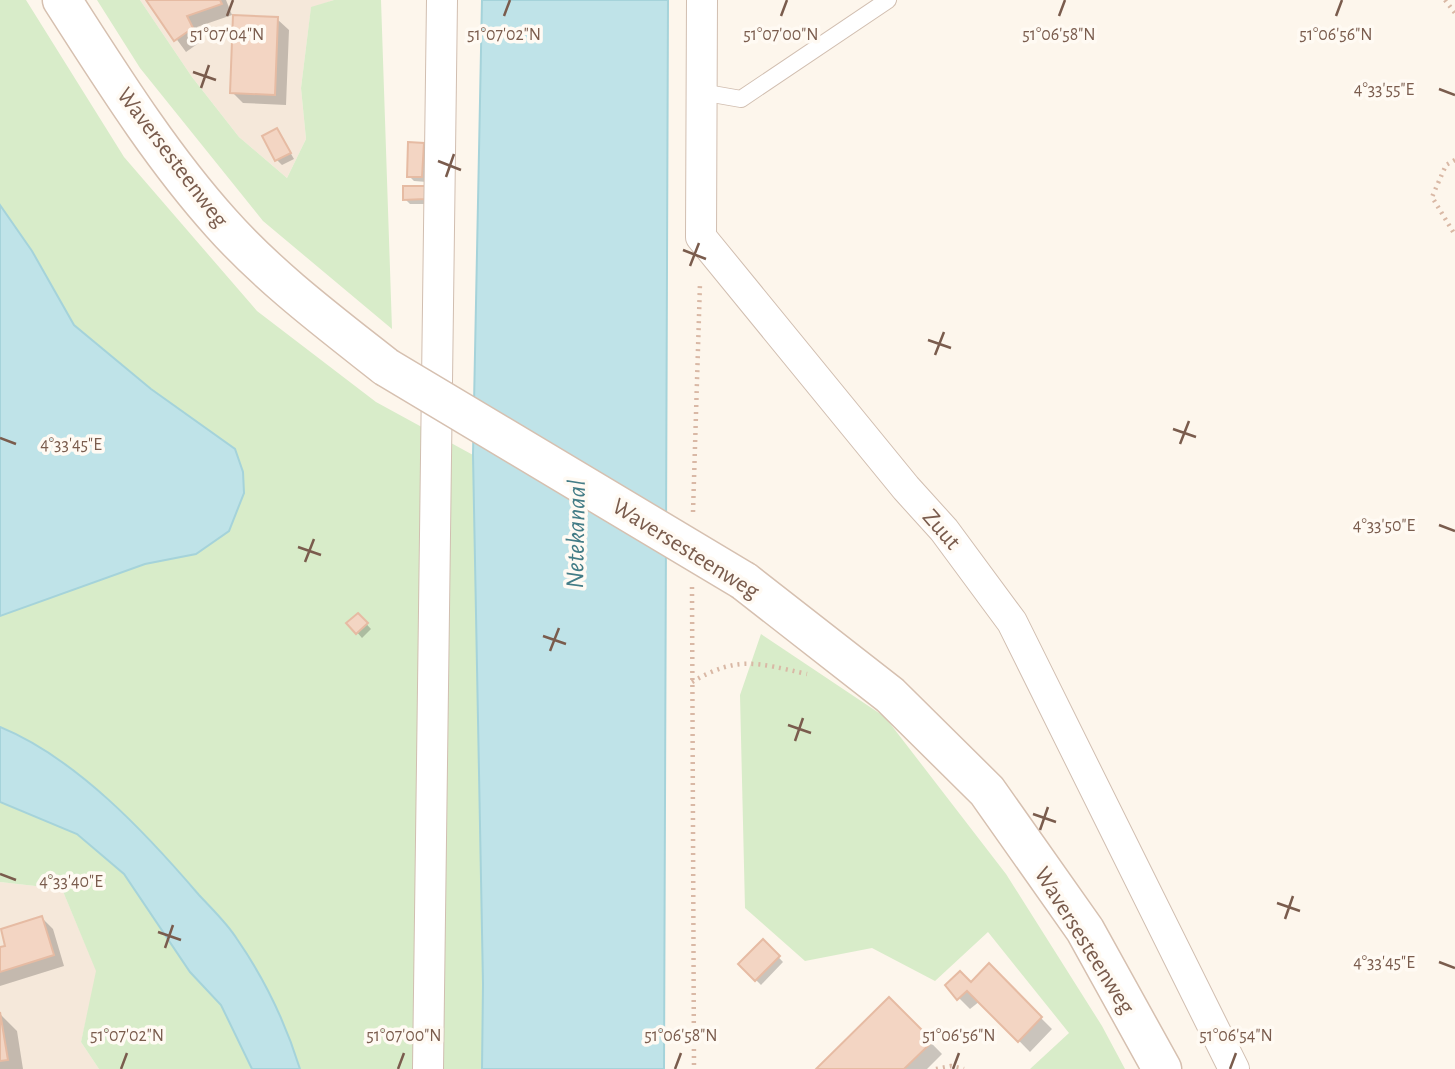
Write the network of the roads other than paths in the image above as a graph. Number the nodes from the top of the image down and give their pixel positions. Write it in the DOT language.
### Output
graph roads {
  1 [pos="62,0"];
  2 [pos="442,0"];
  3 [pos="702,0"];
  4 [pos="888,0"];
  5 [pos="701,92"];
  6 [pos="428,1069"];
  7 [pos="1162,1069"];
  8 [pos="1234,1069"];
  1 -- 7 [label="main road, Waversesteenweg, bridge"];
  2 -- 6 [label="street"];
  3 -- 5 [label="street"];
  4 -- 5 [label="lane"];
  5 -- 8 [label="street, Zuut"];
}
